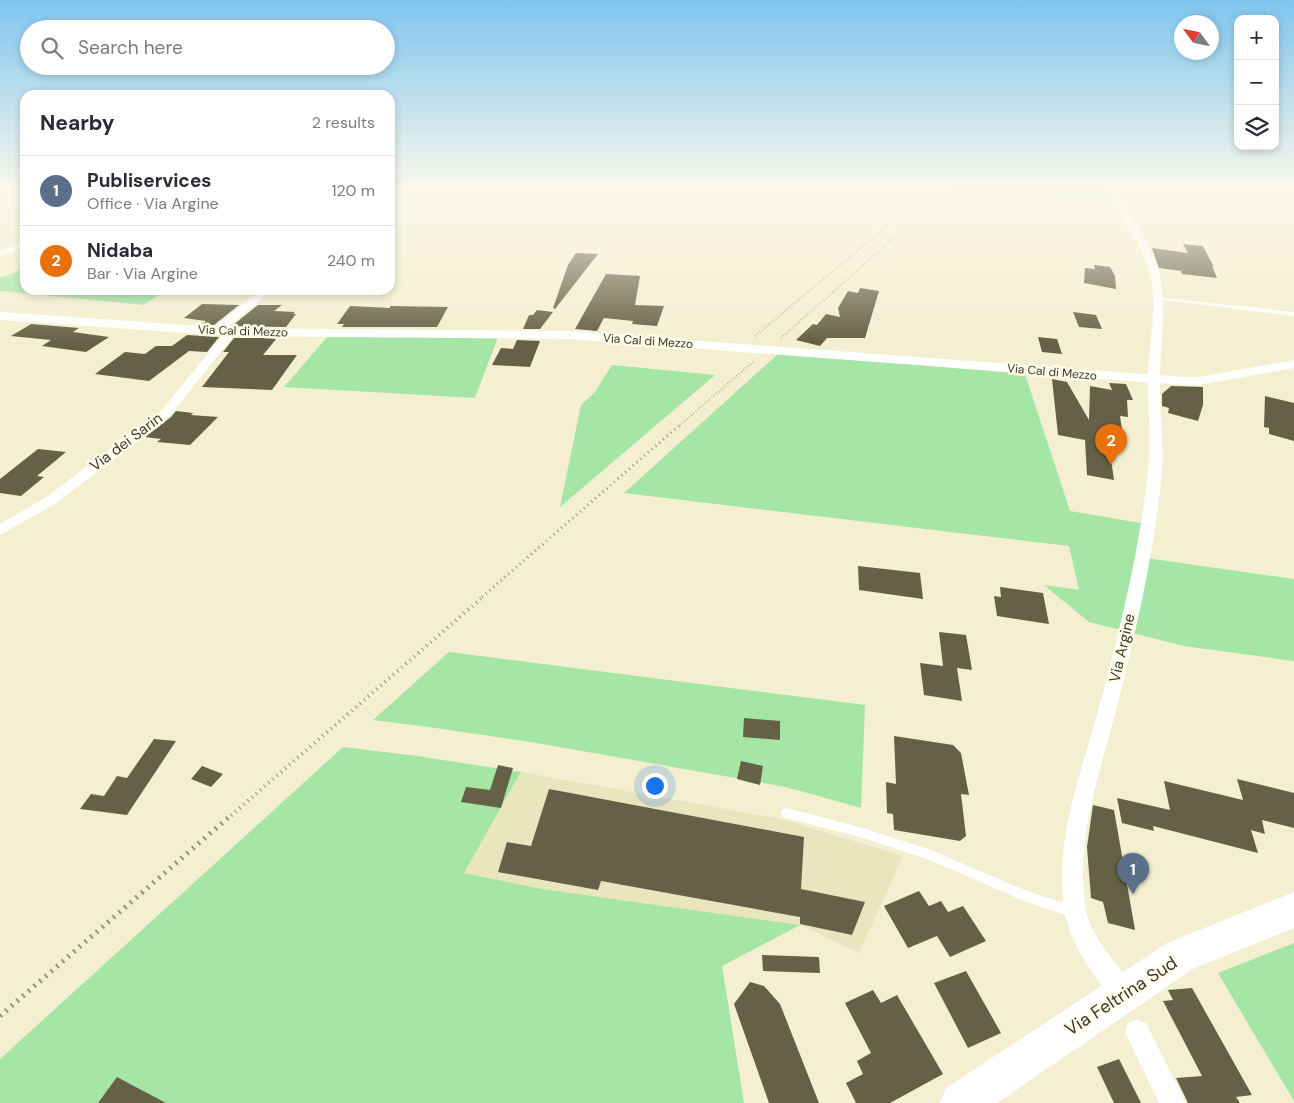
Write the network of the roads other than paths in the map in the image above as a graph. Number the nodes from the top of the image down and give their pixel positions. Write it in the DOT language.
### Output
graph roads {
  1 [pos="1141,239"];
  2 [pos="20,246"];
  3 [pos="0,253"];
  4 [pos="260,295"];
  5 [pos="1158,298"];
  6 [pos="1294,314"];
  7 [pos="0,316"];
  8 [pos="216,331"];
  9 [pos="231,332"];
  10 [pos="1294,364"];
  11 [pos="1154,380"];
  12 [pos="0,530"];
  13 [pos="786,814"];
  14 [pos="1294,910"];
  15 [pos="1075,912"];
  16 [pos="1122,994"];
  17 [pos="1137,1032"];
  18 [pos="961,1103"];
  19 [pos="1173,1103"];
  1 -- 5 [label="street, Via Argine"];
  2 -- 3 [label="street"];
  4 -- 8 [label="street"];
  5 -- 6 [label="lane"];
  5 -- 11 [label="street, Via Argine"];
  7 -- 8 [label="street, Via Cal di Mezzo"];
  8 -- 9 [label="street, Via Cal di Mezzo"];
  9 -- 11 [label="street, Via Cal di Mezzo"];
  9 -- 12 [label="street, Via dei Sarin"];
  10 -- 11 [label="street, Via Cal di Mezzo"];
  11 -- 15 [label="street, Via Argine"];
  13 -- 15 [label="lane"];
  14 -- 16 [label="main road, Via Feltrina Sud"];
  15 -- 16 [label="street, Via Argine"];
  16 -- 18 [label="main road, Via Feltrina Sud"];
  17 -- 19 [label="street"];
}
